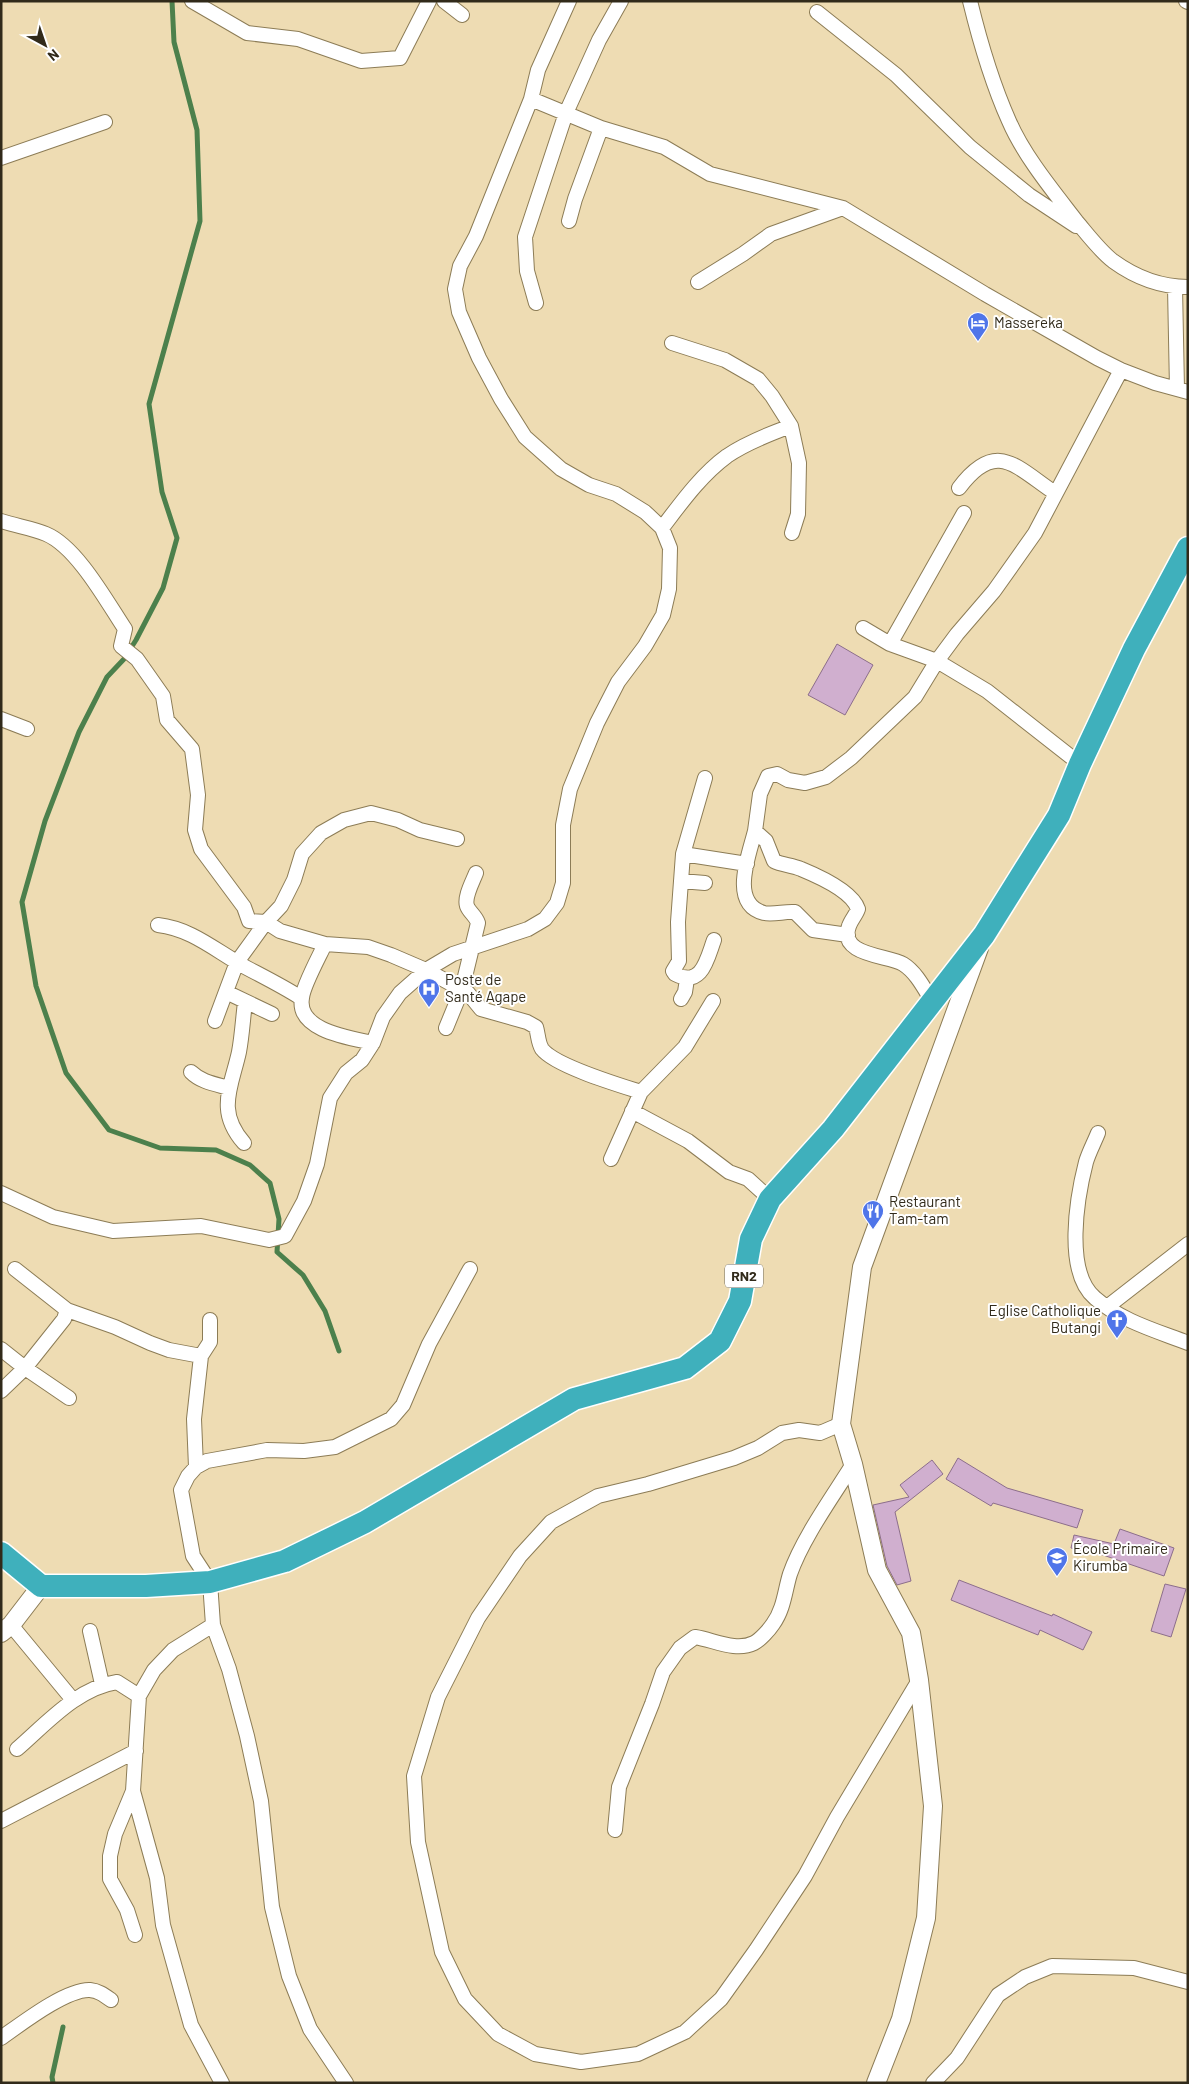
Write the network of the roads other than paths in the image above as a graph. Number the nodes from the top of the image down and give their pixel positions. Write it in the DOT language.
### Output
graph roads {
  1 [pos="192,1"];
  2 [pos="429,1"];
  3 [pos="444,1"];
  4 [pos="569,1"];
  5 [pos="621,1"];
  6 [pos="970,1"];
  7 [pos="817,12"];
  8 [pos="462,15"];
  9 [pos="531,99"];
  10 [pos="566,113"];
  11 [pos="105,122"];
  12 [pos="601,128"];
  13 [pos="1,158"];
  14 [pos="843,208"];
  15 [pos="569,220"];
  16 [pos="1086,233"];
  17 [pos="698,282"];
  18 [pos="1181,287"];
  19 [pos="536,303"];
  20 [pos="672,343"];
  21 [pos="1121,370"];
  22 [pos="1182,391"];
  23 [pos="791,426"];
  24 [pos="958,488"];
  25 [pos="1055,493"];
  26 [pos="964,513"];
  27 [pos="1,521"];
  28 [pos="662,528"];
  29 [pos="792,533"];
  30 [pos="1188,548"];
  31 [pos="864,628"];
  32 [pos="890,644"];
  33 [pos="937,661"];
  34 [pos="1,719"];
  35 [pos="27,729"];
  36 [pos="1080,764"];
  37 [pos="705,778"];
  38 [pos="755,831"];
  39 [pos="457,839"];
  40 [pos="683,854"];
  41 [pos="747,864"];
  42 [pos="476,873"];
  43 [pos="681,881"];
  44 [pos="705,883"];
  45 [pos="266,922"];
  46 [pos="158,925"];
  47 [pos="848,935"];
  48 [pos="984,935"];
  49 [pos="714,940"];
  50 [pos="325,944"];
  51 [pos="473,949"];
  52 [pos="237,962"];
  53 [pos="426,970"];
  54 [pos="687,979"];
  55 [pos="462,989"];
  56 [pos="226,992"];
  57 [pos="301,998"];
  58 [pos="681,999"];
  59 [pos="713,1001"];
  60 [pos="932,1001"];
  61 [pos="245,1002"];
  62 [pos="272,1014"];
  63 [pos="215,1021"];
  64 [pos="446,1028"];
  65 [pos="373,1043"];
  66 [pos="191,1072"];
  67 [pos="229,1088"];
  68 [pos="641,1092"];
  69 [pos="632,1111"];
  70 [pos="1098,1134"];
  71 [pos="244,1143"];
  72 [pos="611,1159"];
  73 [pos="1,1193"];
  74 [pos="770,1199"];
  75 [pos="1188,1244"];
  76 [pos="15,1269"];
  77 [pos="470,1269"];
  78 [pos="1107,1307"];
  79 [pos="67,1310"];
  80 [pos="210,1320"];
  81 [pos="1188,1343"];
  82 [pos="1,1349"];
  83 [pos="201,1356"];
  84 [pos="25,1368"];
  85 [pos="1,1391"];
  86 [pos="69,1398"];
  87 [pos="841,1424"];
  88 [pos="853,1464"];
  89 [pos="196,1467"];
  90 [pos="1,1553"];
  91 [pos="210,1582"];
  92 [pos="41,1586"];
  93 [pos="213,1625"];
  94 [pos="6,1629"];
  95 [pos="90,1631"];
  96 [pos="920,1680"];
  97 [pos="102,1684"];
  98 [pos="139,1696"];
  99 [pos="73,1700"];
  100 [pos="17,1749"];
  101 [pos="136,1750"];
  102 [pos="133,1792"];
  103 [pos="1,1821"];
  104 [pos="615,1830"];
  105 [pos="135,1934"];
  106 [pos="1188,1982"];
  107 [pos="111,2000"];
  108 [pos="1,2038"];
  109 [pos="222,2083"];
  110 [pos="346,2083"];
  111 [pos="876,2083"];
  112 [pos="933,2083"];
  1 -- 2 [label="street"];
  3 -- 8 [label="street"];
  4 -- 9 [label="street"];
  5 -- 10 [label="street"];
  6 -- 16 [label="street"];
  7 -- 16 [label="street"];
  9 -- 10 [label="street"];
  9 -- 28 [label="street"];
  10 -- 12 [label="street"];
  10 -- 19 [label="street"];
  11 -- 13 [label="street"];
  12 -- 14 [label="street"];
  12 -- 15 [label="street"];
  14 -- 17 [label="street"];
  14 -- 21 [label="street"];
  16 -- 18 [label="street"];
  18 -- 22 [label="street"];
  20 -- 23 [label="street"];
  21 -- 22 [label="street"];
  21 -- 25 [label="street"];
  23 -- 28 [label="street"];
  23 -- 29 [label="street"];
  24 -- 25 [label="street"];
  25 -- 33 [label="street"];
  26 -- 32 [label="street"];
  27 -- 45 [label="street"];
  28 -- 51 [label="street"];
  30 -- 36 [label="highway, RN2"];
  31 -- 32 [label="street"];
  32 -- 33 [label="street"];
  33 -- 36 [label="street"];
  33 -- 38 [label="street"];
  34 -- 35 [label="street"];
  36 -- 48 [label="highway, RN2"];
  37 -- 40 [label="street"];
  38 -- 41 [label="street"];
  38 -- 47 [label="street"];
  39 -- 45 [label="street"];
  40 -- 41 [label="street"];
  40 -- 43 [label="street"];
  41 -- 47 [label="street"];
  42 -- 51 [label="street"];
  43 -- 44 [label="street"];
  43 -- 54 [label="street"];
  45 -- 50 [label="street"];
  45 -- 52 [label="street"];
  46 -- 52 [label="street"];
  47 -- 60 [label="street"];
  48 -- 60 [label="highway, RN2"];
  48 -- 87 [label="street"];
  49 -- 54 [label="street"];
  50 -- 53 [label="street"];
  50 -- 57 [label="street"];
  51 -- 53 [label="street"];
  51 -- 55 [label="street"];
  52 -- 56 [label="street"];
  52 -- 57 [label="street"];
  53 -- 55 [label="street"];
  53 -- 65 [label="street"];
  54 -- 58 [label="street"];
  55 -- 64 [label="street"];
  55 -- 68 [label="street"];
  56 -- 61 [label="street"];
  56 -- 63 [label="street"];
  57 -- 65 [label="street"];
  59 -- 68 [label="street"];
  60 -- 74 [label="highway, RN2"];
  61 -- 62 [label="street"];
  61 -- 67 [label="street"];
  65 -- 73 [label="street"];
  66 -- 67 [label="street"];
  67 -- 71 [label="street"];
  68 -- 69 [label="street"];
  69 -- 72 [label="street"];
  69 -- 74 [label="street"];
  70 -- 78 [label="street"];
  74 -- 91 [label="highway, RN2"];
  75 -- 78 [label="street"];
  76 -- 79 [label="street"];
  77 -- 89 [label="street"];
  78 -- 81 [label="street"];
  79 -- 83 [label="street"];
  79 -- 84 [label="street"];
  80 -- 83 [label="street"];
  82 -- 84 [label="street"];
  83 -- 89 [label="street"];
  84 -- 85 [label="street"];
  84 -- 86 [label="street"];
  87 -- 88 [label="street"];
  87 -- 96 [label="street"];
  88 -- 96 [label="street"];
  88 -- 104 [label="street"];
  89 -- 91 [label="street"];
  90 -- 92 [label="highway"];
  91 -- 92 [label="highway, RN2"];
  91 -- 93 [label="street"];
  92 -- 94 [label="street"];
  93 -- 98 [label="street"];
  93 -- 110 [label="street"];
  94 -- 99 [label="street"];
  95 -- 97 [label="street"];
  96 -- 111 [label="street"];
  97 -- 98 [label="street"];
  97 -- 99 [label="street"];
  98 -- 101 [label="street"];
  99 -- 100 [label="street"];
  101 -- 102 [label="street"];
  101 -- 103 [label="street"];
  102 -- 105 [label="street"];
  102 -- 109 [label="street"];
  106 -- 112 [label="street"];
  107 -- 108 [label="street"];
}
